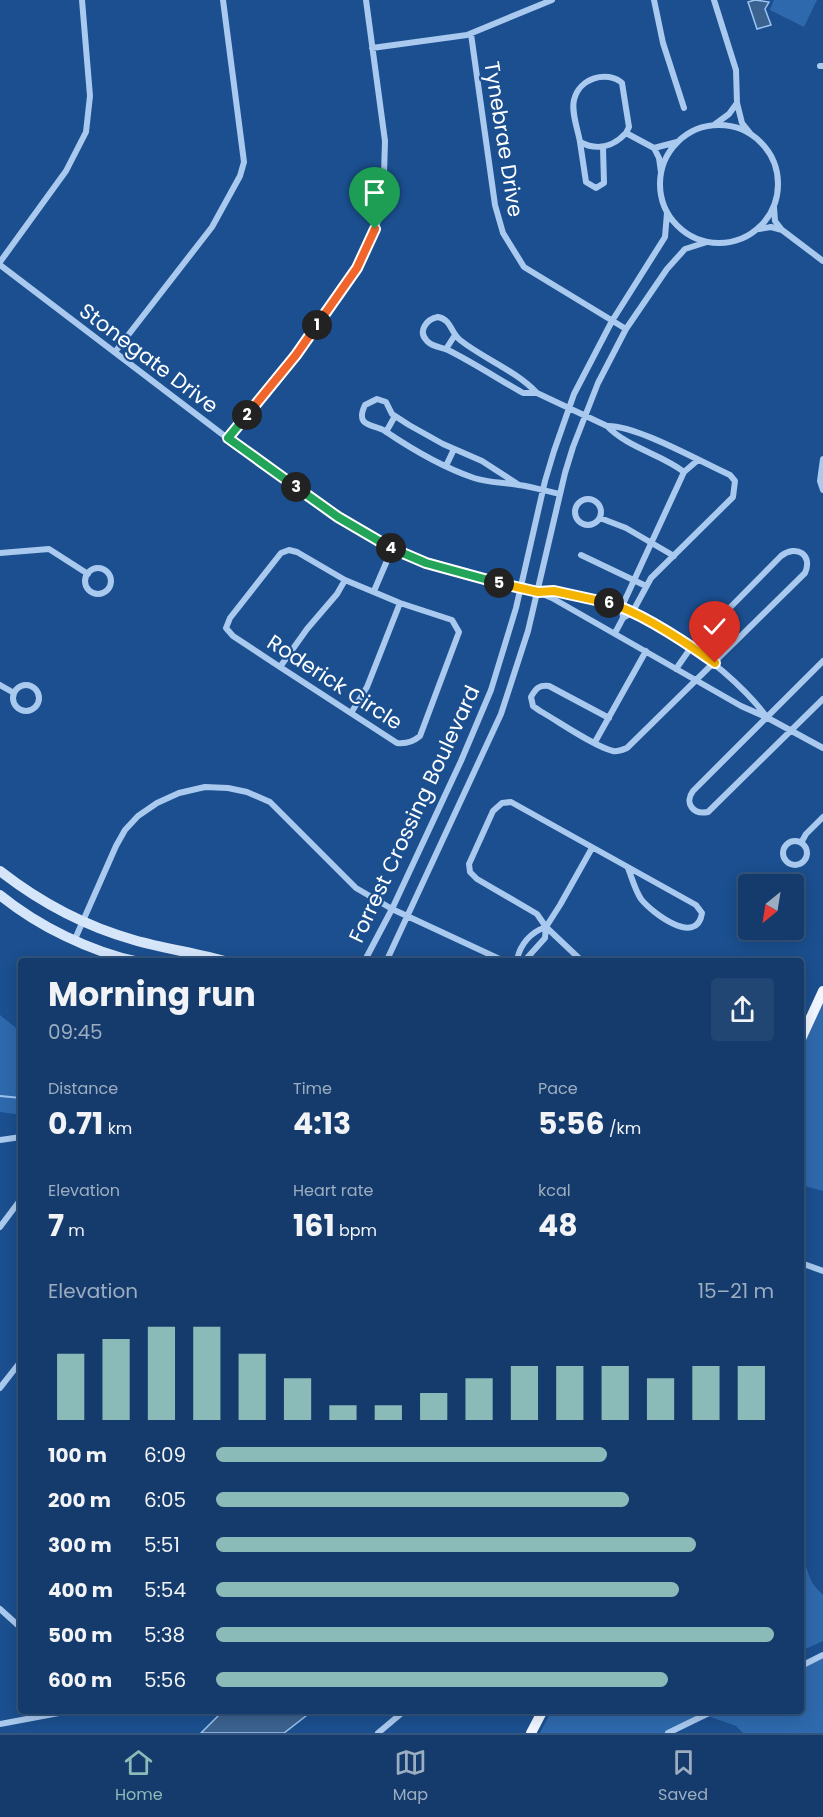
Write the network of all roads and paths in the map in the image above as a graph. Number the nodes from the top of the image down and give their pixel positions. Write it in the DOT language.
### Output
graph roads {
  1 [pos="82,0"];
  2 [pos="223,0"];
  3 [pos="366,0"];
  4 [pos="552,0"];
  5 [pos="654,0"];
  6 [pos="714,0"];
  7 [pos="471,34"];
  8 [pos="372,48"];
  9 [pos="737,103"];
  10 [pos="684,108"];
  11 [pos="714,125"];
  12 [pos="626,133"];
  13 [pos="752,135"];
  14 [pos="580,142"];
  15 [pos="678,142"];
  16 [pos="603,148"];
  17 [pos="654,148"];
  18 [pos="661,173"];
  19 [pos="774,207"];
  20 [pos="668,213"];
  21 [pos="758,229"];
  22 [pos="782,230"];
  23 [pos="707,242"];
  24 [pos="823,261"];
  25 [pos="0,264"];
  26 [pos="612,321"];
  27 [pos="626,329"];
  28 [pos="455,335"];
  29 [pos="446,349"];
  30 [pos="115,352"];
  31 [pos="537,393"];
  32 [pos="569,408"];
  33 [pos="395,416"];
  34 [pos="584,416"];
  35 [pos="607,426"];
  36 [pos="386,432"];
  37 [pos="228,438"];
  38 [pos="454,449"];
  39 [pos="823,459"];
  40 [pos="698,460"];
  41 [pos="446,466"];
  42 [pos="684,472"];
  43 [pos="519,485"];
  44 [pos="823,490"];
  45 [pos="543,491"];
  46 [pos="560,494"];
  47 [pos="600,518"];
  48 [pos="651,542"];
  49 [pos="392,549"];
  50 [pos="0,553"];
  51 [pos="581,555"];
  52 [pos="674,556"];
  53 [pos="88,574"];
  54 [pos="345,580"];
  55 [pos="634,580"];
  56 [pos="646,586"];
  57 [pos="521,588"];
  58 [pos="374,591"];
  59 [pos="538,592"];
  60 [pos="400,603"];
  61 [pos="622,609"];
  62 [pos="632,613"];
  63 [pos="623,618"];
  64 [pos="615,633"];
  65 [pos="692,646"];
  66 [pos="646,651"];
  67 [pos="823,661"];
  68 [pos="715,663"];
  69 [pos="280,667"];
  70 [pos="676,669"];
  71 [pos="695,680"];
  72 [pos="0,685"];
  73 [pos="15,693"];
  74 [pos="823,699"];
  75 [pos="351,713"];
  76 [pos="766,717"];
  77 [pos="609,718"];
  78 [pos="792,730"];
  79 [pos="596,742"];
  80 [pos="823,748"];
  81 [pos="823,817"];
  82 [pos="801,843"];
  83 [pos="592,848"];
  84 [pos="628,868"];
  85 [pos="0,871"];
  86 [pos="0,895"];
  87 [pos="392,909"];
  88 [pos="408,915"];
  89 [pos="82,922"];
  90 [pos="546,927"];
  91 [pos="75,939"];
  92 [pos="126,958"];
  93 [pos="210,958"];
  94 [pos="366,958"];
  95 [pos="388,958"];
  96 [pos="498,958"];
  97 [pos="517,958"];
  98 [pos="527,958"];
  99 [pos="579,958"];
  100 [pos="823,992"];
  101 [pos="804,1033"];
  102 [pos="18,1137"];
  103 [pos="0,1140"];
  104 [pos="18,1203"];
  105 [pos="0,1227"];
  106 [pos="804,1264"];
  107 [pos="823,1271"];
  108 [pos="18,1364"];
  109 [pos="0,1388"];
  110 [pos="0,1609"];
  111 [pos="18,1625"];
  112 [pos="823,1655"];
  113 [pos="804,1664"];
  114 [pos="53,1714"];
  115 [pos="401,1714"];
  116 [pos="541,1714"];
  117 [pos="707,1714"];
  118 [pos="0,1724"];
  119 [pos="378,1733"];
  120 [pos="531,1733"];
  121 [pos="668,1733"];
  1 -- 25 [label="street"];
  2 -- 30 [label="street"];
  3 -- 8 [label="street"];
  4 -- 7 [label="street"];
  5 -- 10 [label="street"];
  6 -- 9 [label="street"];
  7 -- 8 [label="street"];
  7 -- 26 [label="street, Tynebrae Drive"];
  8 -- 37 [label="street"];
  9 -- 11 [label="street"];
  9 -- 13 [label="street"];
  11 -- 13 [label="street"];
  11 -- 15 [label="street"];
  12 -- 14 [label="street"];
  12 -- 16 [label="street"];
  12 -- 17 [label="street"];
  13 -- 19 [label="street"];
  14 -- 16 [label="street"];
  14 -- 16 [label="street"];
  15 -- 17 [label="street"];
  15 -- 18 [label="street"];
  17 -- 18 [label="street"];
  18 -- 20 [label="street"];
  19 -- 21 [label="street"];
  19 -- 22 [label="street"];
  20 -- 23 [label="street"];
  20 -- 26 [label="street, Forrest Crossing Boulevard"];
  21 -- 22 [label="street"];
  21 -- 23 [label="street"];
  22 -- 24 [label="street"];
  23 -- 27 [label="street, Forrest Crossing Boulevard"];
  25 -- 30 [label="street, Stonegate Drive"];
  26 -- 27 [label="street, Tynebrae Drive"];
  26 -- 32 [label="street, Forrest Crossing Boulevard"];
  27 -- 34 [label="street, Forrest Crossing Boulevard"];
  28 -- 29 [label="street"];
  28 -- 29 [label="street"];
  28 -- 31 [label="street"];
  29 -- 31 [label="street"];
  30 -- 37 [label="street, Stonegate Drive"];
  31 -- 32 [label="street"];
  32 -- 34 [label="street"];
  32 -- 45 [label="street, Forrest Crossing Boulevard"];
  33 -- 36 [label="street"];
  33 -- 36 [label="street"];
  33 -- 38 [label="street"];
  34 -- 35 [label="street"];
  34 -- 46 [label="street, Forrest Crossing Boulevard"];
  35 -- 40 [label="street"];
  35 -- 42 [label="street"];
  36 -- 41 [label="street"];
  37 -- 49 [label="street, Stonegate Drive"];
  38 -- 41 [label="street"];
  38 -- 43 [label="street"];
  39 -- 44 [label="street"];
  40 -- 42 [label="street"];
  40 -- 52 [label="street"];
  41 -- 43 [label="street"];
  42 -- 48 [label="street"];
  43 -- 45 [label="street"];
  45 -- 46 [label="street"];
  45 -- 57 [label="street, Forrest Crossing Boulevard"];
  46 -- 59 [label="street, Forrest Crossing Boulevard"];
  47 -- 47 [label="street"];
  47 -- 48 [label="street"];
  48 -- 52 [label="street"];
  48 -- 55 [label="street"];
  49 -- 57 [label="street, Stonegate Drive"];
  49 -- 58 [label="street"];
  50 -- 53 [label="street"];
  51 -- 55 [label="street"];
  52 -- 56 [label="street"];
  53 -- 53 [label="street"];
  54 -- 58 [label="street, Roderick Circle"];
  54 -- 69 [label="street"];
  54 -- 69 [label="street, Roderick Circle"];
  55 -- 56 [label="street"];
  55 -- 61 [label="street"];
  56 -- 62 [label="street"];
  57 -- 59 [label="street, Stonegate Drive"];
  57 -- 87 [label="street, Forrest Crossing Boulevard"];
  58 -- 60 [label="street, Roderick Circle"];
  59 -- 61 [label="street"];
  59 -- 64 [label="street"];
  59 -- 88 [label="street, Forrest Crossing Boulevard"];
  60 -- 75 [label="street"];
  60 -- 75 [label="street, Roderick Circle"];
  61 -- 62 [label="street"];
  61 -- 63 [label="street"];
  62 -- 63 [label="street"];
  62 -- 65 [label="street"];
  63 -- 64 [label="street"];
  64 -- 66 [label="street"];
  65 -- 68 [label="street"];
  65 -- 68 [label="street"];
  65 -- 70 [label="street"];
  66 -- 70 [label="street"];
  66 -- 77 [label="street"];
  67 -- 76 [label="street"];
  68 -- 71 [label="street"];
  68 -- 76 [label="street"];
  69 -- 75 [label="street, Roderick Circle"];
  70 -- 71 [label="street"];
  71 -- 76 [label="street"];
  71 -- 79 [label="street"];
  72 -- 73 [label="street"];
  73 -- 73 [label="street"];
  74 -- 78 [label="street"];
  76 -- 78 [label="street"];
  76 -- 78 [label="street"];
  77 -- 79 [label="street"];
  77 -- 79 [label="street"];
  78 -- 80 [label="street"];
  81 -- 82 [label="street"];
  82 -- 82 [label="street"];
  83 -- 84 [label="street"];
  83 -- 90 [label="street"];
  83 -- 90 [label="street"];
  84 -- 84 [label="street"];
  85 -- 89 [label="main road"];
  86 -- 91 [label="main road"];
  87 -- 88 [label="street"];
  87 -- 89 [label="street"];
  87 -- 94 [label="street, Forrest Crossing Boulevard"];
  88 -- 95 [label="street, Forrest Crossing Boulevard"];
  88 -- 96 [label="street"];
  89 -- 91 [label="street"];
  89 -- 93 [label="main road"];
  90 -- 97 [label="street"];
  90 -- 98 [label="street"];
  90 -- 99 [label="street"];
  91 -- 92 [label="main road"];
  100 -- 101 [label="main road"];
  102 -- 103 [label="street"];
  104 -- 105 [label="street"];
  106 -- 107 [label="street"];
  108 -- 109 [label="street"];
  110 -- 111 [label="street"];
  112 -- 113 [label="street"];
  114 -- 118 [label="street"];
  115 -- 119 [label="street"];
  116 -- 120 [label="main road"];
  117 -- 121 [label="street"];
}
